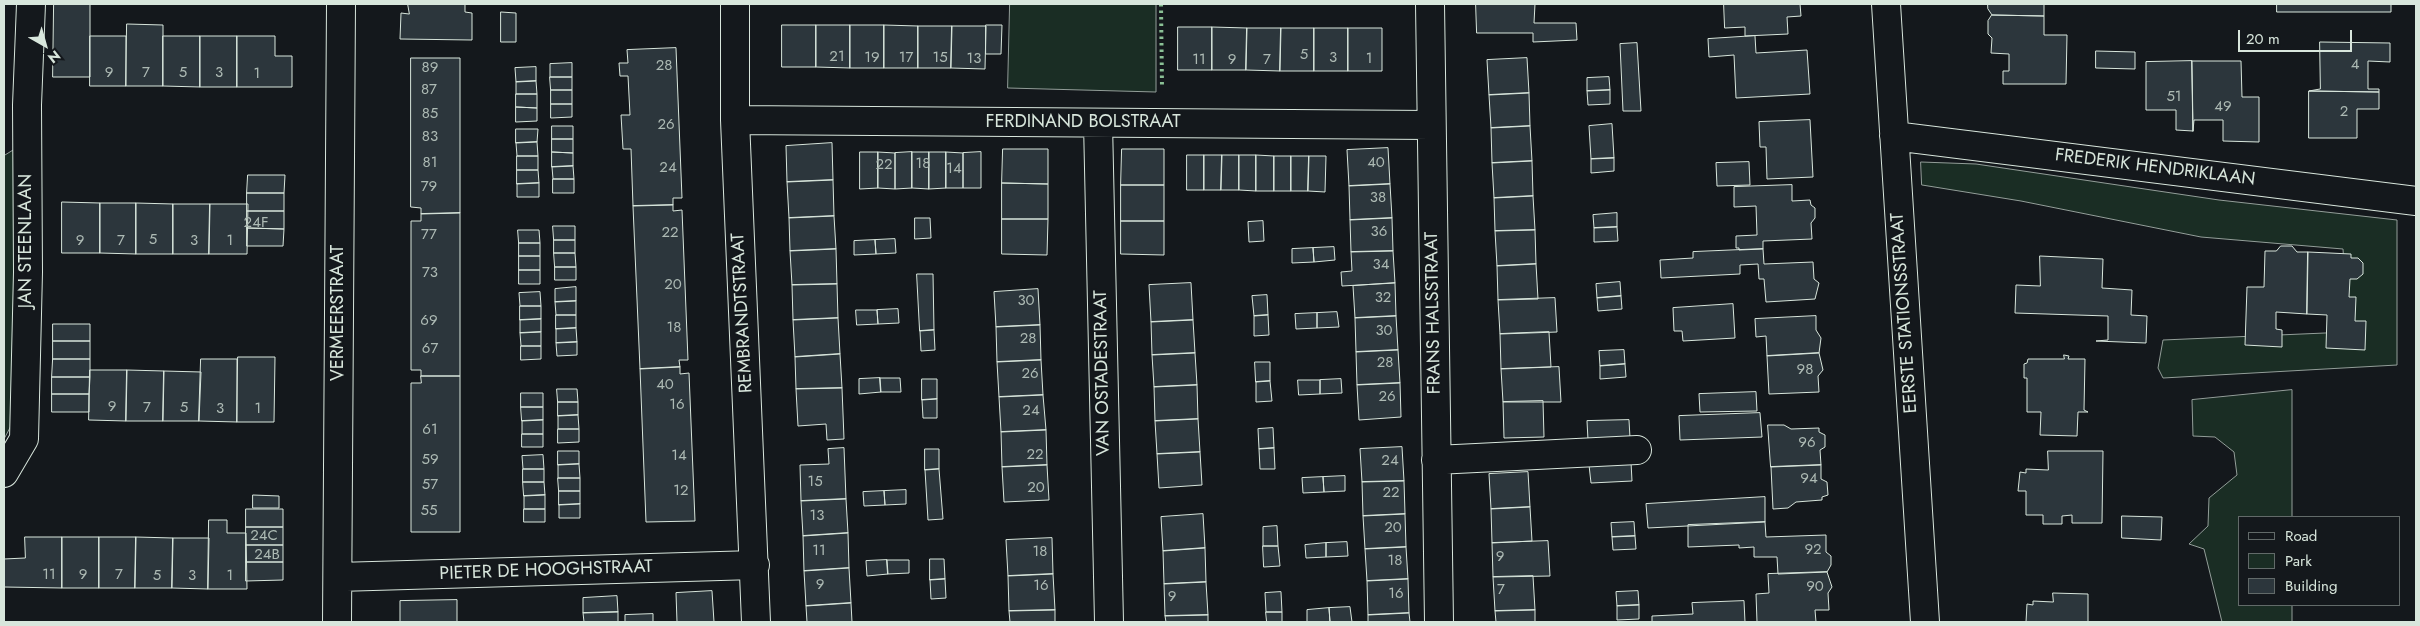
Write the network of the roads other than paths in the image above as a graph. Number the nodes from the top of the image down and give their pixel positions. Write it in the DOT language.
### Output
graph roads {
  1 [pos="31,4"];
  2 [pos="340,4"];
  3 [pos="735,4"];
  4 [pos="1430,4"];
  5 [pos="1886,4"];
  6 [pos="735,120"];
  7 [pos="1098,123"];
  8 [pos="1430,125"];
  9 [pos="1894,136"];
  10 [pos="2416,201"];
  11 [pos="1637,450"];
  12 [pos="1436,460"];
  13 [pos="4,473"];
  14 [pos="754,565"];
  15 [pos="338,577"];
  16 [pos="337,622"];
  17 [pos="756,622"];
  18 [pos="1109,622"];
  19 [pos="1438,622"];
  20 [pos="1925,622"];
  1 -- 13 [label="street, JAN STEENLAAN"];
  2 -- 15 [label="street, VERMEERSTRAAT"];
  3 -- 6 [label="street, REMBRANDTSTRAAT"];
  4 -- 8 [label="street, FRANS HALSSTRAAT"];
  5 -- 9 [label="street, EERSTE STATIONSSTRAAT"];
  6 -- 7 [label="street, FERDINAND BOLSTRAAT"];
  6 -- 14 [label="street, REMBRANDTSTRAAT"];
  7 -- 8 [label="street, FERDINAND BOLSTRAAT"];
  7 -- 18 [label="street, VAN OSTADESTRAAT"];
  8 -- 12 [label="street, FRANS HALSSTRAAT"];
  9 -- 10 [label="street, FREDERIK HENDRIKLAAN"];
  9 -- 20 [label="street, EERSTE STATIONSSTRAAT"];
  11 -- 12 [label="street"];
  12 -- 19 [label="street, FRANS HALSSTRAAT"];
  14 -- 15 [label="street, PIETER DE HOOGHSTRAAT"];
  14 -- 17 [label="street, REMBRANDTSTRAAT"];
  15 -- 16 [label="street, VERMEERSTRAAT"];
}
